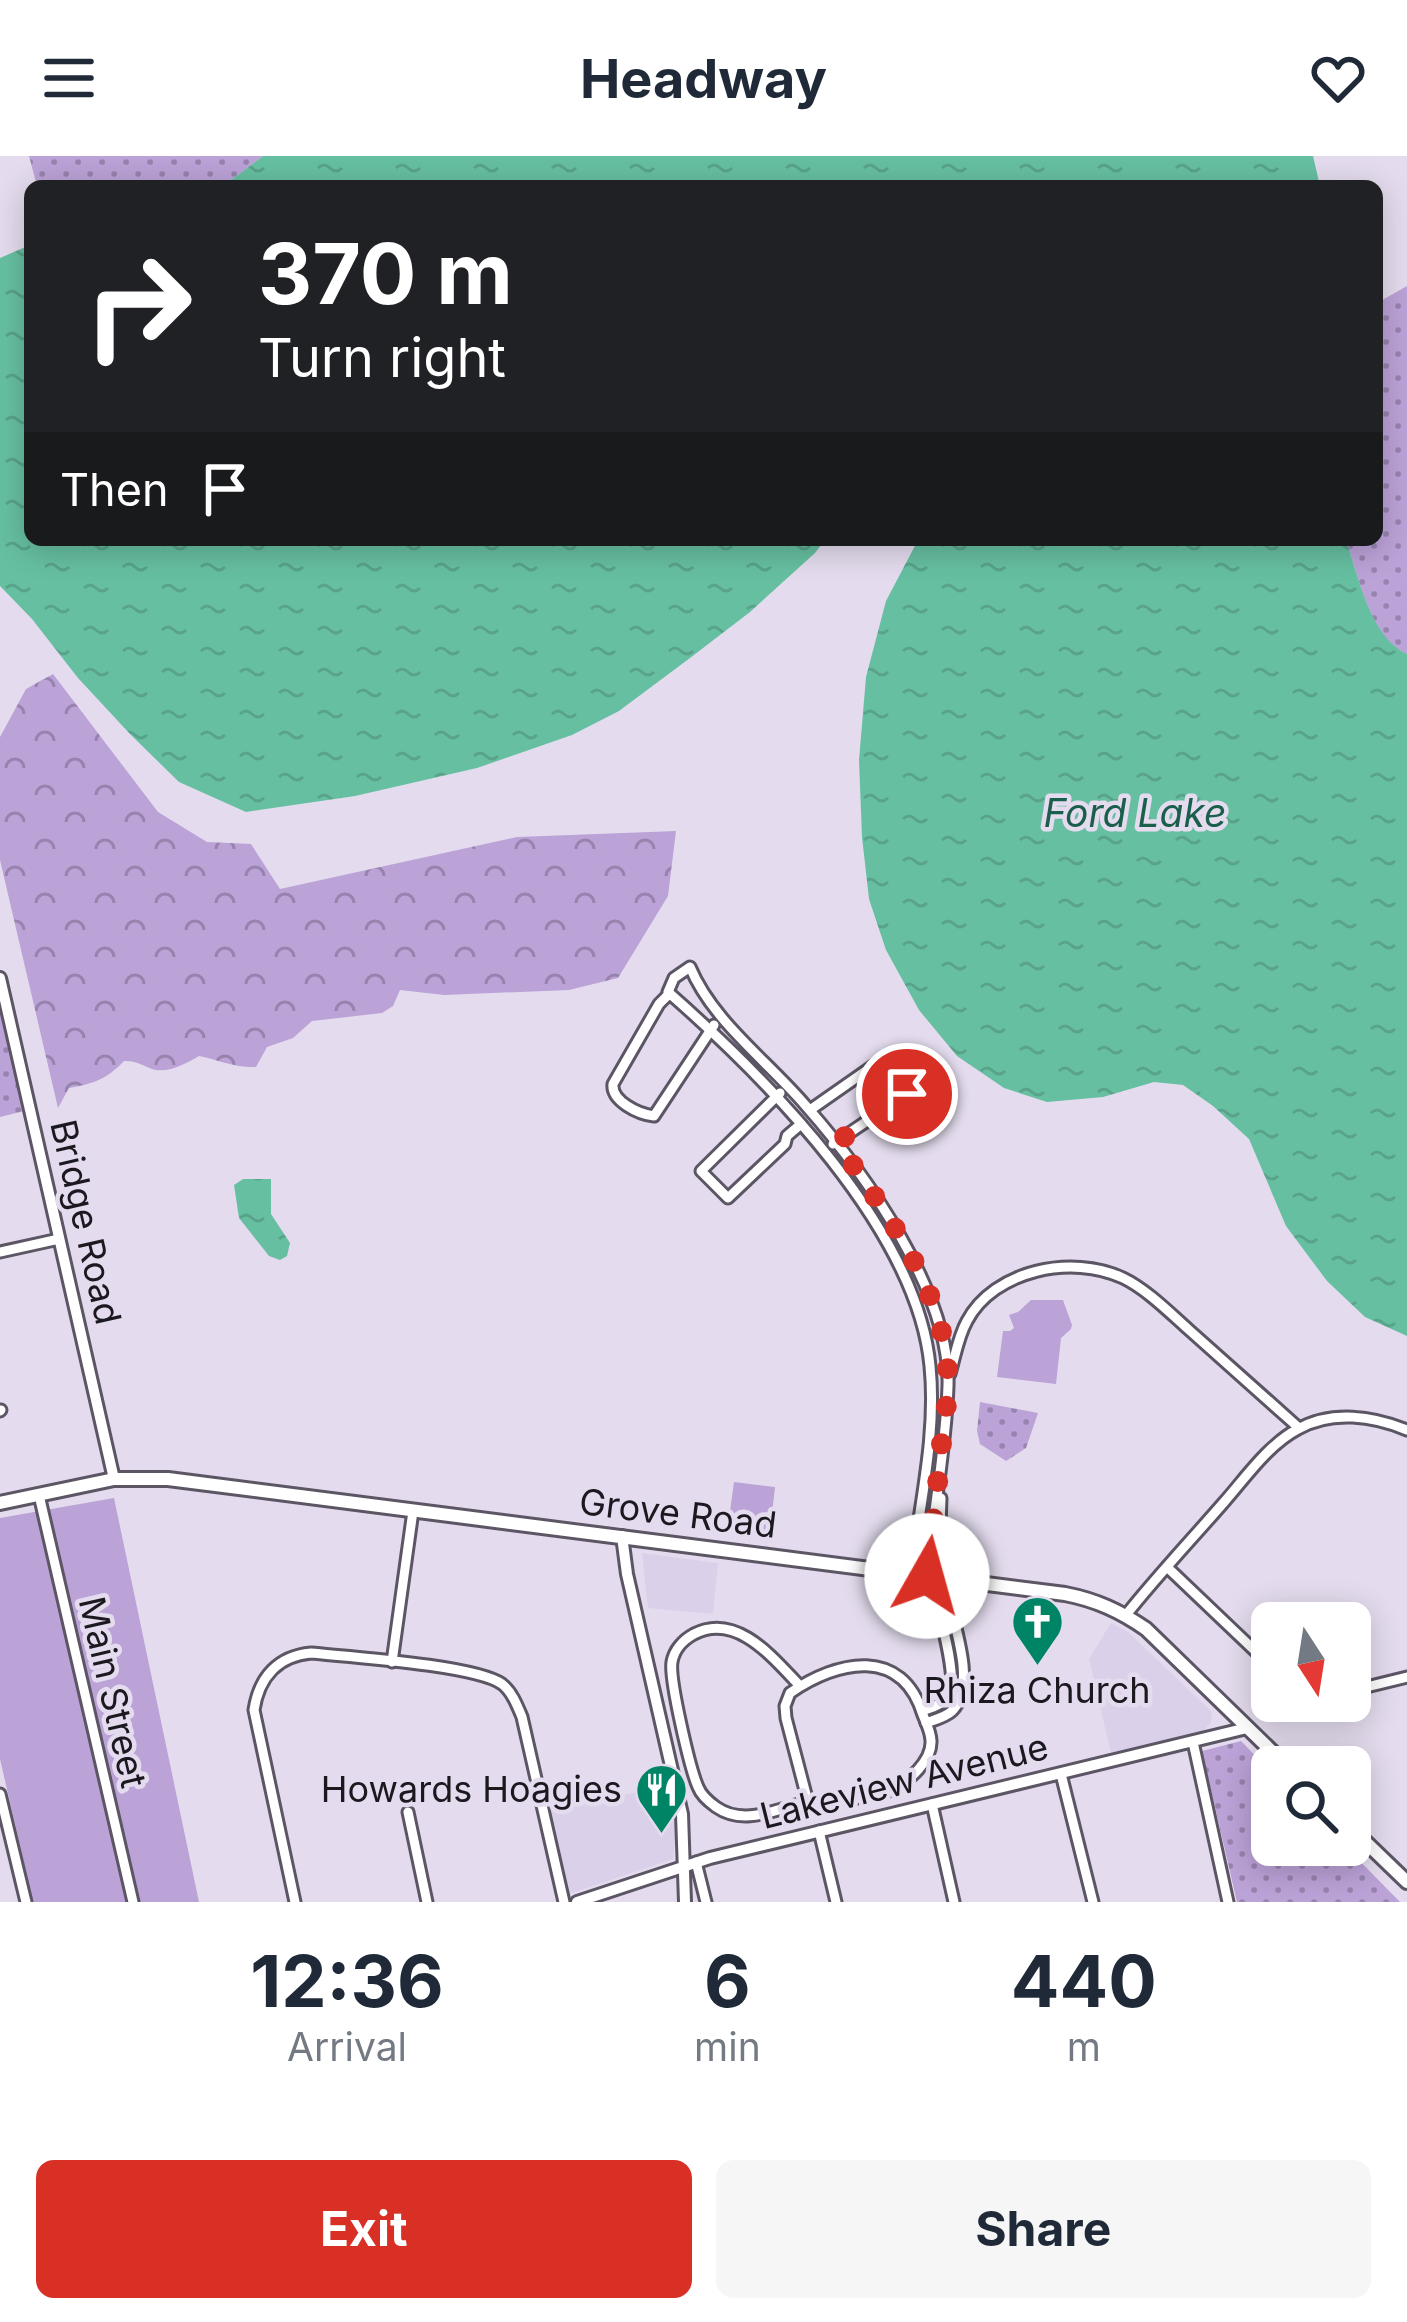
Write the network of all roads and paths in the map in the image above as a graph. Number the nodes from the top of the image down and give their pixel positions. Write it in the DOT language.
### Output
graph roads {
  1 [pos="0,978"];
  2 [pos="669,994"];
  3 [pos="721,1016"];
  4 [pos="710,1029"];
  5 [pos="790,1087"];
  6 [pos="777,1096"];
  7 [pos="810,1110"];
  8 [pos="801,1124"];
  9 [pos="837,1142"];
  10 [pos="823,1149"];
  11 [pos="59,1238"];
  12 [pos="906,1248"];
  13 [pos="0,1252"];
  14 [pos="892,1255"];
  15 [pos="940,1329"];
  16 [pos="925,1336"];
  17 [pos="948,1382"];
  18 [pos="932,1412"];
  19 [pos="945,1412"];
  20 [pos="1299,1428"];
  21 [pos="1407,1430"];
  22 [pos="940,1460"];
  23 [pos="924,1475"];
  24 [pos="938,1478"];
  25 [pos="114,1479"];
  26 [pos="40,1495"];
  27 [pos="0,1503"];
  28 [pos="413,1510"];
  29 [pos="916,1530"];
  30 [pos="932,1533"];
  31 [pos="622,1536"];
  32 [pos="1167,1568"];
  33 [pos="911,1575"];
  34 [pos="934,1577"];
  35 [pos="1126,1615"];
  36 [pos="1251,1647"];
  37 [pos="392,1662"];
  38 [pos="1407,1677"];
  39 [pos="800,1686"];
  40 [pos="1371,1686"];
  41 [pos="924,1717"];
  42 [pos="1247,1729"];
  43 [pos="1193,1742"];
  44 [pos="1265,1746"];
  45 [pos="1061,1774"];
  46 [pos="0,1794"];
  47 [pos="808,1802"];
  48 [pos="932,1804"];
  49 [pos="408,1812"];
  50 [pos="819,1832"];
  51 [pos="1371,1847"];
  52 [pos="691,1863"];
  53 [pos="1407,1882"];
  54 [pos="26,1902"];
  55 [pos="133,1902"];
  56 [pos="296,1902"];
  57 [pos="427,1902"];
  58 [pos="564,1902"];
  59 [pos="578,1902"];
  60 [pos="685,1902"];
  61 [pos="706,1902"];
  62 [pos="836,1902"];
  63 [pos="955,1902"];
  64 [pos="1093,1902"];
  65 [pos="1228,1902"];
  1 -- 11 [label="street, Bridge Road"];
  2 -- 3 [label="street"];
  2 -- 4 [label="street"];
  2 -- 4 [label="street"];
  3 -- 4 [label="street"];
  3 -- 5 [label="street"];
  4 -- 6 [label="street"];
  5 -- 6 [label="street"];
  5 -- 7 [label="street"];
  6 -- 8 [label="street"];
  6 -- 8 [label="street"];
  7 -- 9 [label="street"];
  7 -- 9 [label="street"];
  8 -- 10 [label="street"];
  9 -- 10 [label="street"];
  9 -- 12 [label="street"];
  10 -- 14 [label="street"];
  11 -- 13 [label="street"];
  11 -- 25 [label="street, Bridge Road"];
  12 -- 14 [label="street"];
  12 -- 15 [label="street"];
  14 -- 16 [label="street"];
  15 -- 16 [label="street"];
  15 -- 17 [label="street"];
  16 -- 18 [label="street"];
  17 -- 19 [label="street"];
  17 -- 20 [label="street"];
  18 -- 19 [label="street"];
  18 -- 23 [label="street"];
  19 -- 22 [label="street"];
  20 -- 21 [label="street"];
  20 -- 32 [label="street"];
  22 -- 24 [label="street"];
  22 -- 30 [label="street"];
  23 -- 24 [label="street"];
  23 -- 29 [label="street"];
  24 -- 30 [label="street"];
  25 -- 26 [label="main road, Grove Road"];
  25 -- 28 [label="main road, Grove Road"];
  26 -- 27 [label="main road, Grove Road"];
  26 -- 55 [label="street, Main Street"];
  28 -- 31 [label="main road, Grove Road"];
  28 -- 37 [label="street"];
  29 -- 30 [label="street"];
  29 -- 33 [label="street"];
  30 -- 34 [label="street"];
  31 -- 33 [label="main road, Grove Road"];
  31 -- 52 [label="street"];
  32 -- 35 [label="street"];
  32 -- 36 [label="street"];
  33 -- 34 [label="main road, Grove Road"];
  34 -- 35 [label="main road, Grove Road"];
  34 -- 41 [label="street"];
  35 -- 42 [label="main road, Grove Road"];
  37 -- 56 [label="street"];
  37 -- 58 [label="street"];
  38 -- 40 [label="street"];
  39 -- 41 [label="street"];
  39 -- 47 [label="street"];
  39 -- 47 [label="street"];
  41 -- 47 [label="street"];
  42 -- 43 [label="street, Lakeview Avenue"];
  42 -- 44 [label="main road, Grove Road"];
  43 -- 45 [label="street, Lakeview Avenue"];
  43 -- 65 [label="street"];
  45 -- 48 [label="street, Lakeview Avenue"];
  45 -- 64 [label="street"];
  46 -- 54 [label="street"];
  48 -- 50 [label="street, Lakeview Avenue"];
  48 -- 63 [label="street"];
  49 -- 57 [label="street"];
  50 -- 52 [label="street, Lakeview Avenue"];
  50 -- 62 [label="street"];
  51 -- 53 [label="main road"];
  52 -- 59 [label="street, Lakeview Avenue"];
  52 -- 60 [label="street"];
  52 -- 61 [label="street"];
}
